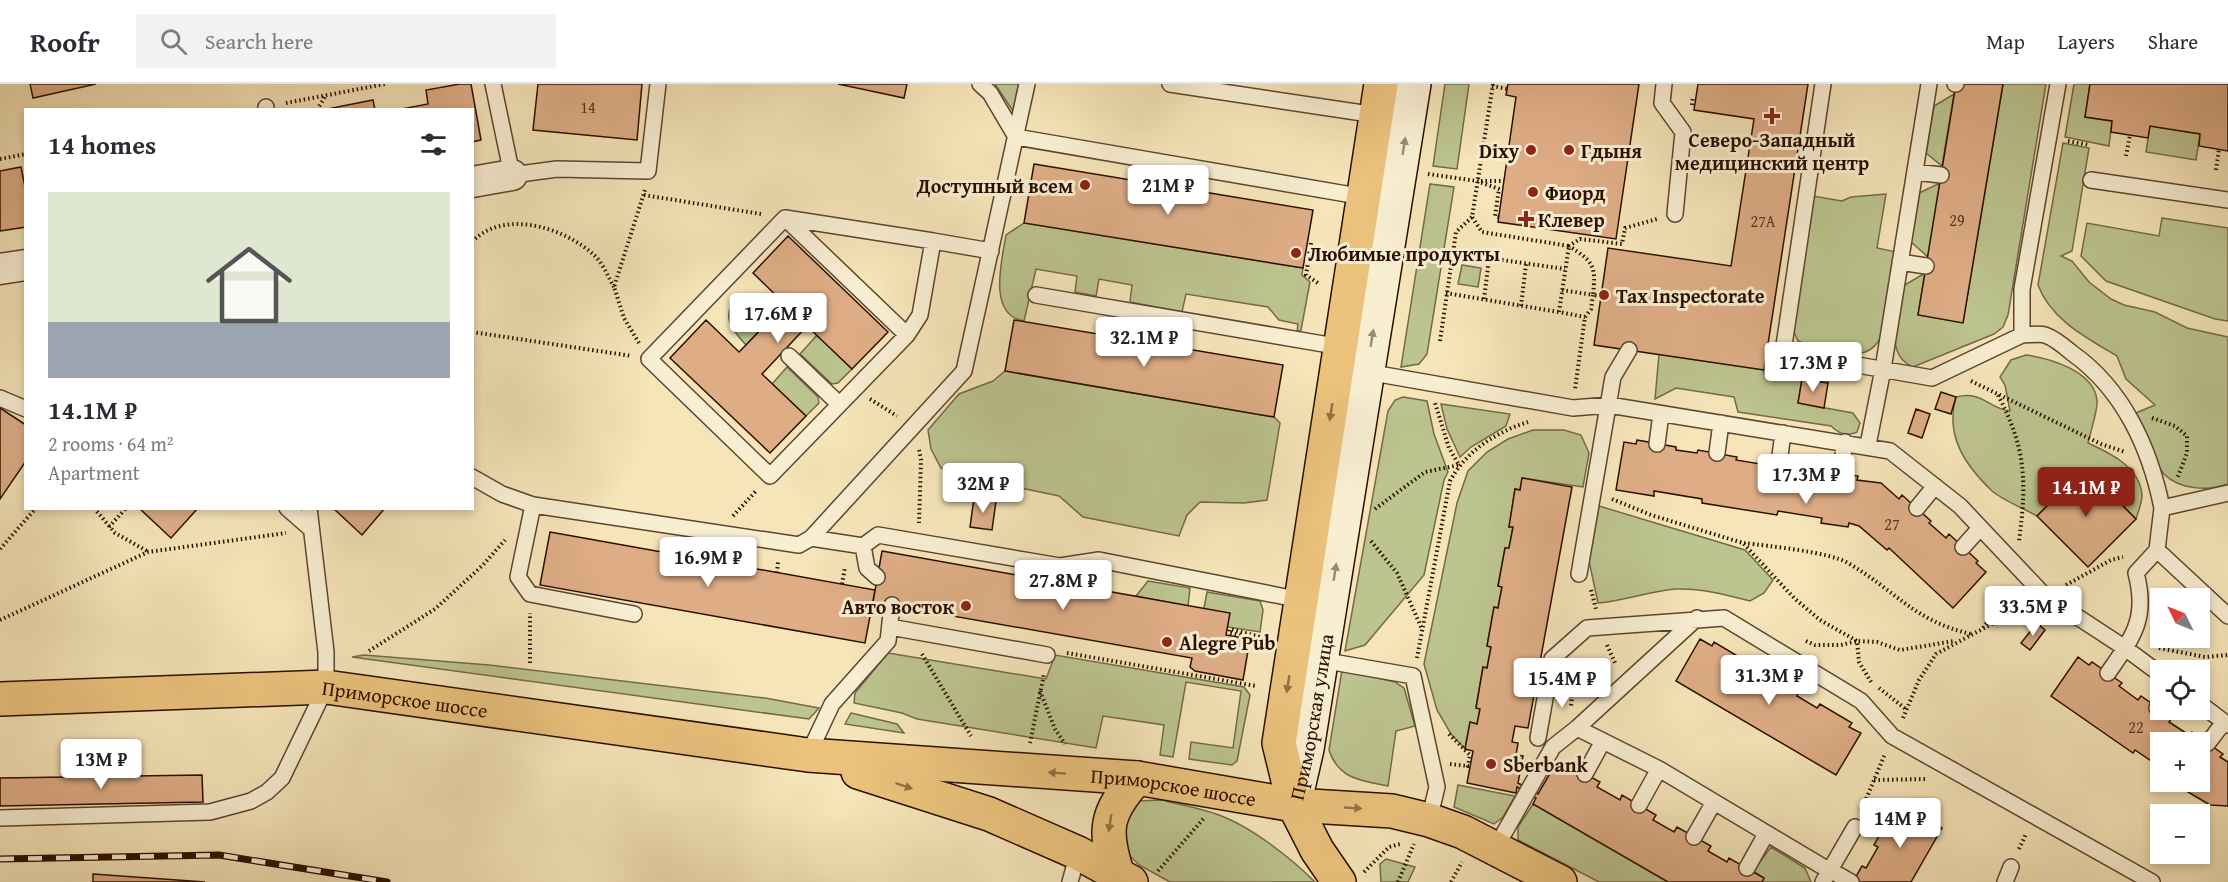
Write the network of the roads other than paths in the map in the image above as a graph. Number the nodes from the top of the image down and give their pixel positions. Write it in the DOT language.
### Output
graph roads {
  1 [pos="493,84"];
  2 [pos="658,84"];
  3 [pos="980,84"];
  4 [pos="1027,84"];
  5 [pos="1170,84"];
  6 [pos="1414,84"];
  7 [pos="1664,84"];
  8 [pos="1823,84"];
  9 [pos="1929,84"];
  10 [pos="2058,84"];
  11 [pos="1379,99"];
  12 [pos="1016,137"];
  13 [pos="1915,172"];
  14 [pos="512,175"];
  15 [pos="1941,175"];
  16 [pos="2091,180"];
  17 [pos="474,182"];
  18 [pos="1364,197"];
  19 [pos="2228,200"];
  20 [pos="1675,214"];
  21 [pos="785,218"];
  22 [pos="933,241"];
  23 [pos="991,251"];
  24 [pos="1900,262"];
  25 [pos="24,265"];
  26 [pos="1926,266"];
  27 [pos="0,269"];
  28 [pos="1036,295"];
  29 [pos="907,335"];
  30 [pos="2022,335"];
  31 [pos="1341,347"];
  32 [pos="1629,350"];
  33 [pos="789,356"];
  34 [pos="1883,369"];
  35 [pos="1367,372"];
  36 [pos="0,399"];
  37 [pos="839,404"];
  38 [pos="1609,405"];
  39 [pos="24,408"];
  40 [pos="1661,414"];
  41 [pos="1721,423"];
  42 [pos="1783,433"];
  43 [pos="1845,442"];
  44 [pos="1657,444"];
  45 [pos="1868,446"];
  46 [pos="1718,453"];
  47 [pos="1779,463"];
  48 [pos="1840,473"];
  49 [pos="474,478"];
  50 [pos="1935,486"];
  51 [pos="2228,492"];
  52 [pos="533,505"];
  53 [pos="1917,508"];
  54 [pos="2162,508"];
  55 [pos="289,510"];
  56 [pos="309,510"];
  57 [pos="1980,528"];
  58 [pos="311,529"];
  59 [pos="811,538"];
  60 [pos="863,546"];
  61 [pos="1963,547"];
  62 [pos="2157,550"];
  63 [pos="1579,574"];
  64 [pos="877,577"];
  65 [pos="892,605"];
  66 [pos="634,614"];
  67 [pos="2228,616"];
  68 [pos="1697,618"];
  69 [pos="890,627"];
  70 [pos="1311,629"];
  71 [pos="2125,648"];
  72 [pos="1047,655"];
  73 [pos="2150,667"];
  74 [pos="2108,673"];
  75 [pos="326,687"];
  76 [pos="0,699"];
  77 [pos="2210,712"];
  78 [pos="2226,724"];
  79 [pos="1578,729"];
  80 [pos="1538,738"];
  81 [pos="1603,741"];
  82 [pos="2210,741"];
  83 [pos="808,755"];
  84 [pos="1659,769"];
  85 [pos="1585,774"];
  86 [pos="1137,778"];
  87 [pos="1714,802"];
  88 [pos="1294,805"];
  89 [pos="1639,805"];
  90 [pos="0,818"];
  91 [pos="1429,820"];
  92 [pos="1855,827"];
  93 [pos="1766,834"];
  94 [pos="1694,837"];
  95 [pos="1495,849"];
  96 [pos="2011,867"];
  97 [pos="1074,868"];
  98 [pos="1747,868"];
  99 [pos="1828,874"];
  100 [pos="1135,877"];
  101 [pos="1351,878"];
  102 [pos="1560,882"];
  103 [pos="1851,882"];
  104 [pos="2005,882"];
  105 [pos="2152,882"];
  1 -- 14 [label="lane"];
  2 -- 14 [label="lane"];
  3 -- 12 [label="lane"];
  4 -- 12 [label="lane"];
  5 -- 11 [label="lane"];
  35 -- 6 [label="main road, Приморская улица, one-way"];
  7 -- 20 [label="lane"];
  8 -- 34 [label="lane"];
  9 -- 13 [label="lane"];
  10 -- 30 [label="lane"];
  11 -- 18 [label="main road, Приморская улица"];
  12 -- 18 [label="lane"];
  12 -- 23 [label="lane"];
  13 -- 15 [label="lane"];
  13 -- 24 [label="lane"];
  14 -- 17 [label="street"];
  16 -- 19 [label="lane"];
  18 -- 31 [label="main road, Приморская улица"];
  21 -- 22 [label="lane"];
  21 -- 29 [label="lane"];
  21 -- 37 [label="lane"];
  22 -- 23 [label="lane"];
  22 -- 29 [label="lane"];
  23 -- 59 [label="lane"];
  24 -- 26 [label="lane"];
  24 -- 34 [label="lane"];
  25 -- 27 [label="street"];
  28 -- 31 [label="lane"];
  29 -- 37 [label="lane"];
  30 -- 34 [label="lane"];
  30 -- 54 [label="lane"];
  31 -- 70 [label="main road, Приморская улица, one-way"];
  32 -- 38 [label="lane"];
  33 -- 37 [label="lane"];
  34 -- 45 [label="lane"];
  35 -- 38 [label="lane"];
  70 -- 35 [label="main road, Приморская улица, one-way"];
  36 -- 39 [label="lane"];
  38 -- 40 [label="lane"];
  38 -- 63 [label="lane"];
  40 -- 41 [label="lane"];
  40 -- 44 [label="lane"];
  41 -- 42 [label="lane"];
  41 -- 46 [label="lane"];
  42 -- 43 [label="lane"];
  42 -- 47 [label="lane"];
  43 -- 45 [label="lane"];
  43 -- 48 [label="lane"];
  45 -- 50 [label="lane"];
  49 -- 52 [label="lane"];
  50 -- 53 [label="lane"];
  50 -- 57 [label="lane"];
  51 -- 54 [label="lane"];
  52 -- 59 [label="lane"];
  52 -- 66 [label="lane"];
  54 -- 62 [label="lane"];
  55 -- 58 [label="lane"];
  56 -- 58 [label="lane"];
  57 -- 61 [label="lane"];
  57 -- 71 [label="lane"];
  58 -- 75 [label="lane"];
  59 -- 60 [label="lane"];
  60 -- 64 [label="lane"];
  60 -- 70 [label="lane"];
  62 -- 67 [label="lane"];
  62 -- 71 [label="lane"];
  65 -- 69 [label="lane"];
  68 -- 79 [label="lane"];
  68 -- 80 [label="lane"];
  68 -- 105 [label="lane"];
  69 -- 72 [label="lane"];
  69 -- 83 [label="lane"];
  70 -- 88 [label="main road, Приморская улица"];
  70 -- 91 [label="lane"];
  71 -- 73 [label="lane"];
  71 -- 74 [label="lane"];
  75 -- 76 [label="main road, Приморское шоссе"];
  75 -- 83 [label="main road, Приморское шоссе"];
  75 -- 90 [label="lane"];
  77 -- 78 [label="lane"];
  78 -- 82 [label="lane"];
  79 -- 81 [label="lane"];
  79 -- 95 [label="lane"];
  81 -- 84 [label="lane"];
  81 -- 85 [label="lane"];
  86 -- 83 [label="main road, Приморское шоссе, one-way"];
  83 -- 97 [label="main road, Приморское шоссе, one-way"];
  84 -- 87 [label="lane"];
  84 -- 89 [label="lane"];
  86 -- 88 [label="main road, Приморское шоссе"];
  86 -- 100 [label="main road, one-way"];
  87 -- 93 [label="lane"];
  87 -- 94 [label="lane"];
  88 -- 91 [label="main road, Приморское шоссе, one-way"];
  88 -- 101 [label="main road, Приморская улица"];
  91 -- 95 [label="main road, Приморское шоссе"];
  92 -- 99 [label="lane"];
  93 -- 98 [label="lane"];
  93 -- 99 [label="lane"];
  95 -- 102 [label="main road, Приморское шоссе"];
  96 -- 104 [label="lane"];
  97 -- 100 [label="main road, Приморское шоссе"];
  99 -- 103 [label="lane"];
}
